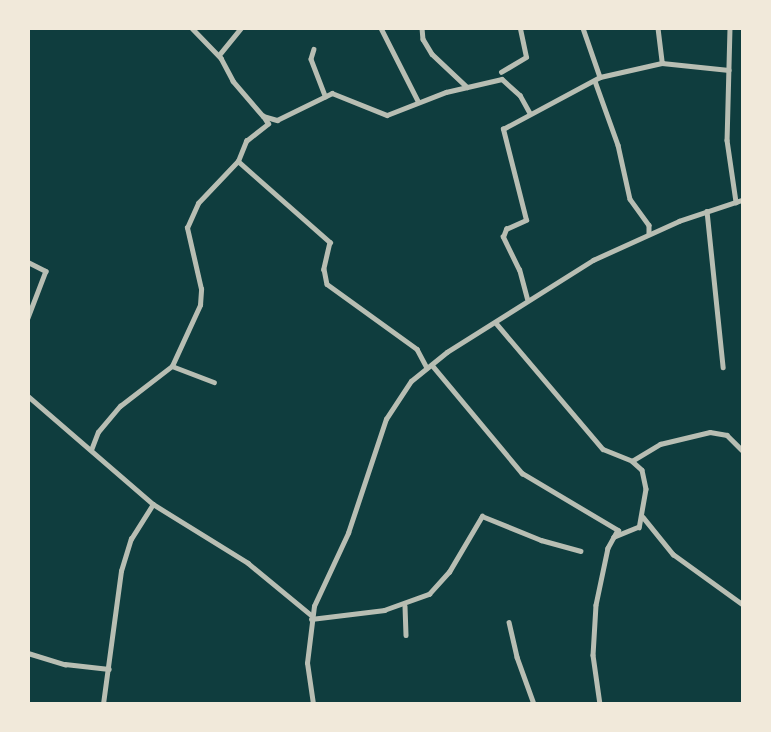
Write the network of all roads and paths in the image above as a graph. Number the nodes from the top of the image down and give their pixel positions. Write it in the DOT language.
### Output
graph roads {
  1 [pos="192,28"];
  2 [pos="241,28"];
  3 [pos="381,28"];
  4 [pos="422,28"];
  5 [pos="520,28"];
  6 [pos="583,28"];
  7 [pos="658,28"];
  8 [pos="730,28"];
  9 [pos="314,49"];
  10 [pos="219,55"];
  11 [pos="662,63"];
  12 [pos="729,70"];
  13 [pos="501,72"];
  14 [pos="600,77"];
  15 [pos="595,81"];
  16 [pos="467,87"];
  17 [pos="325,96"];
  18 [pos="418,101"];
  19 [pos="530,113"];
  20 [pos="262,116"];
  21 [pos="238,161"];
  22 [pos="742,200"];
  23 [pos="736,202"];
  24 [pos="707,211"];
  25 [pos="650,233"];
  26 [pos="28,262"];
  27 [pos="527,299"];
  28 [pos="28,318"];
  29 [pos="496,323"];
  30 [pos="432,364"];
  31 [pos="172,366"];
  32 [pos="723,367"];
  33 [pos="427,368"];
  34 [pos="214,382"];
  35 [pos="28,396"];
  36 [pos="91,450"];
  37 [pos="742,450"];
  38 [pos="632,460"];
  39 [pos="153,504"];
  40 [pos="643,517"];
  41 [pos="614,537"];
  42 [pos="581,551"];
  43 [pos="742,604"];
  44 [pos="405,606"];
  45 [pos="311,617"];
  46 [pos="509,622"];
  47 [pos="406,635"];
  48 [pos="28,653"];
  49 [pos="110,669"];
  50 [pos="103,704"];
  51 [pos="314,704"];
  52 [pos="534,704"];
  53 [pos="600,704"];
  1 -- 10 [label="street"];
  2 -- 10 [label="street"];
  3 -- 18 [label="street"];
  4 -- 16 [label="street"];
  5 -- 13 [label="street"];
  6 -- 14 [label="street"];
  7 -- 11 [label="street"];
  8 -- 12 [label="street"];
  9 -- 17 [label="street"];
  10 -- 20 [label="street"];
  11 -- 12 [label="street"];
  11 -- 14 [label="street"];
  12 -- 23 [label="street"];
  14 -- 15 [label="street"];
  15 -- 19 [label="street"];
  15 -- 25 [label="street"];
  16 -- 18 [label="street"];
  16 -- 19 [label="street"];
  17 -- 18 [label="street"];
  17 -- 20 [label="street"];
  19 -- 27 [label="street"];
  20 -- 21 [label="street"];
  21 -- 31 [label="street"];
  21 -- 33 [label="street"];
  22 -- 23 [label="street"];
  23 -- 24 [label="street"];
  24 -- 25 [label="street"];
  24 -- 32 [label="street"];
  25 -- 27 [label="street"];
  26 -- 28 [label="street"];
  27 -- 29 [label="street"];
  29 -- 30 [label="street"];
  29 -- 38 [label="street"];
  30 -- 33 [label="street"];
  30 -- 41 [label="street"];
  31 -- 34 [label="street"];
  31 -- 36 [label="street"];
  33 -- 45 [label="street"];
  35 -- 36 [label="street"];
  36 -- 39 [label="street"];
  37 -- 38 [label="street"];
  38 -- 40 [label="street"];
  39 -- 45 [label="street"];
  39 -- 49 [label="street"];
  40 -- 41 [label="street"];
  40 -- 43 [label="street"];
  41 -- 53 [label="street"];
  42 -- 44 [label="street"];
  44 -- 45 [label="street"];
  44 -- 47 [label="street"];
  45 -- 51 [label="street"];
  46 -- 52 [label="street"];
  48 -- 49 [label="street"];
  49 -- 50 [label="street"];
}
